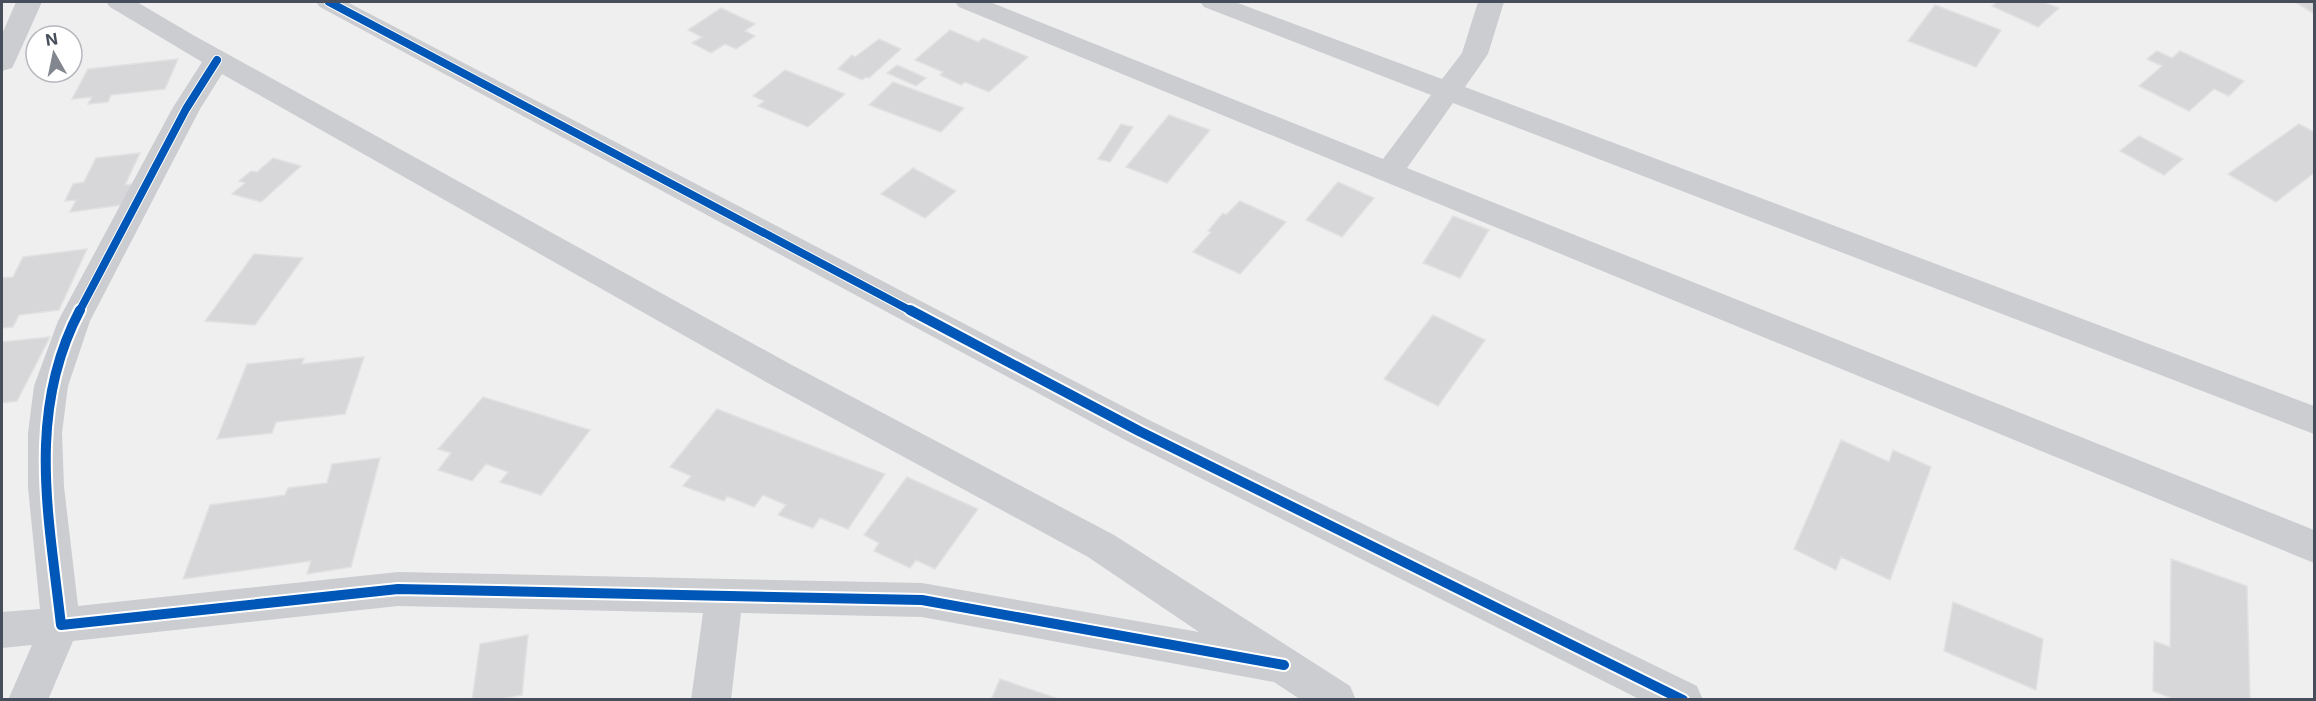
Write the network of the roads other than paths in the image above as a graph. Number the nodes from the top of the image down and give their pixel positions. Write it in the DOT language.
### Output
graph roads {
  1 [pos="29,2"];
  2 [pos="119,2"];
  3 [pos="329,2"];
  4 [pos="968,2"];
  5 [pos="1213,2"];
  6 [pos="1491,2"];
  7 [pos="216,60"];
  8 [pos="2,62"];
  9 [pos="1448,91"];
  10 [pos="1389,172"];
  11 [pos="2314,420"];
  12 [pos="2314,547"];
  13 [pos="724,597"];
  14 [pos="60,625"];
  15 [pos="2,630"];
  16 [pos="1284,665"];
  17 [pos="28,699"];
  18 [pos="711,699"];
  19 [pos="1336,699"];
  20 [pos="1683,699"];
  1 -- 8 [label="street"];
  2 -- 7 [label="street"];
  3 -- 20 [label="street"];
  4 -- 10 [label="street"];
  5 -- 9 [label="street"];
  6 -- 9 [label="street"];
  7 -- 14 [label="street"];
  7 -- 16 [label="street"];
  9 -- 10 [label="street"];
  9 -- 11 [label="street"];
  10 -- 12 [label="street"];
  13 -- 14 [label="street"];
  13 -- 16 [label="street"];
  13 -- 18 [label="street"];
  14 -- 15 [label="street"];
  14 -- 17 [label="street"];
  16 -- 19 [label="street"];
}
